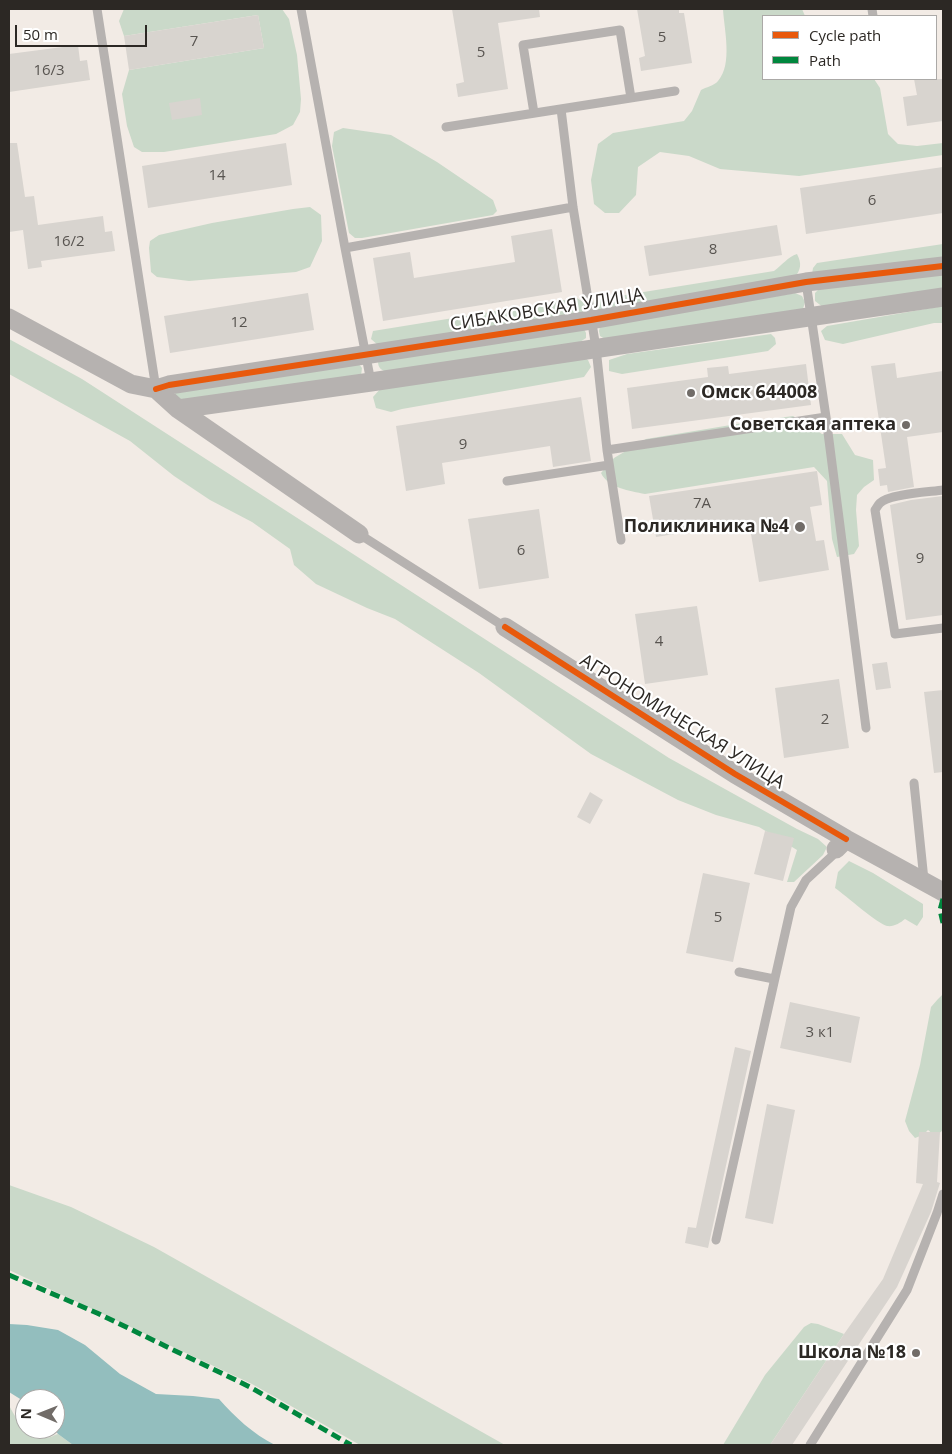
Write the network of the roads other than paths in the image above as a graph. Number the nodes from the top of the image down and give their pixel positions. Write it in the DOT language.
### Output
graph roads {
  1 [pos="96,9"];
  2 [pos="301,9"];
  3 [pos="676,91"];
  4 [pos="631,98"];
  5 [pos="561,109"];
  6 [pos="534,113"];
  7 [pos="446,127"];
  8 [pos="573,207"];
  9 [pos="345,248"];
  10 [pos="943,266"];
  11 [pos="806,282"];
  12 [pos="943,297"];
  13 [pos="811,317"];
  14 [pos="9,318"];
  15 [pos="591,320"];
  16 [pos="596,348"];
  17 [pos="366,354"];
  18 [pos="371,382"];
  19 [pos="156,389"];
  20 [pos="178,408"];
  21 [pos="826,418"];
  22 [pos="607,450"];
  23 [pos="609,465"];
  24 [pos="507,481"];
  25 [pos="943,490"];
  26 [pos="359,534"];
  27 [pos="621,540"];
  28 [pos="505,627"];
  29 [pos="943,628"];
  30 [pos="866,728"];
  31 [pos="914,783"];
  32 [pos="841,844"];
  33 [pos="924,880"];
  34 [pos="943,892"];
  35 [pos="740,972"];
  36 [pos="774,979"];
  37 [pos="943,1194"];
  38 [pos="716,1240"];
  39 [pos="810,1445"];
  1 -- 19 [label="lane"];
  2 -- 9 [label="lane"];
  3 -- 4 [label="lane"];
  4 -- 5 [label="lane"];
  4 -- 6 [label="lane"];
  5 -- 6 [label="lane"];
  5 -- 8 [label="lane"];
  6 -- 7 [label="lane"];
  8 -- 9 [label="lane"];
  8 -- 15 [label="lane"];
  9 -- 17 [label="lane"];
  10 -- 11 [label="street, СИБАКОВСКАЯ УЛИЦА"];
  11 -- 13 [label="lane"];
  11 -- 15 [label="street, СИБАКОВСКАЯ УЛИЦА"];
  12 -- 13 [label="street"];
  13 -- 16 [label="street"];
  13 -- 21 [label="lane"];
  14 -- 19 [label="street"];
  15 -- 16 [label="lane"];
  15 -- 17 [label="street, СИБАКОВСКАЯ УЛИЦА"];
  16 -- 18 [label="street"];
  16 -- 22 [label="lane"];
  17 -- 18 [label="lane"];
  17 -- 19 [label="street, СИБАКОВСКАЯ УЛИЦА"];
  18 -- 20 [label="street"];
  19 -- 20 [label="street"];
  20 -- 26 [label="street"];
  21 -- 22 [label="lane"];
  21 -- 30 [label="lane"];
  22 -- 23 [label="lane"];
  23 -- 24 [label="lane"];
  23 -- 27 [label="lane"];
  25 -- 29 [label="lane"];
  26 -- 28 [label="lane"];
  28 -- 32 [label="street, АГРОНОМИЧЕСКАЯ УЛИЦА"];
  31 -- 33 [label="lane"];
  32 -- 33 [label="street, АГРОНОМИЧЕСКАЯ УЛИЦА"];
  32 -- 36 [label="lane"];
  33 -- 34 [label="street, АГРОНОМИЧЕСКАЯ УЛИЦА"];
  35 -- 36 [label="lane"];
  36 -- 38 [label="lane"];
  37 -- 39 [label="lane"];
}
